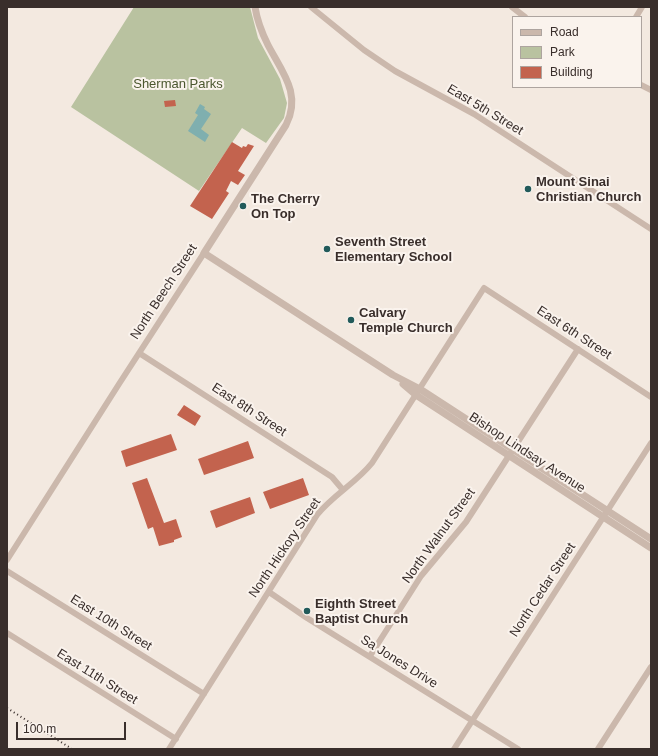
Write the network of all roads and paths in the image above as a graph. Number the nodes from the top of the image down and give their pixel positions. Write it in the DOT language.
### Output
graph roads {
  1 [pos="255,7"];
  2 [pos="311,7"];
  3 [pos="512,7"];
  4 [pos="642,7"];
  5 [pos="524,16"];
  6 [pos="637,16"];
  7 [pos="642,86"];
  8 [pos="651,90"];
  9 [pos="651,228"];
  10 [pos="204,253"];
  11 [pos="484,288"];
  12 [pos="578,349"];
  13 [pos="139,353"];
  14 [pos="418,392"];
  15 [pos="651,397"];
  16 [pos="651,443"];
  17 [pos="511,452"];
  18 [pos="343,490"];
  19 [pos="605,513"];
  20 [pos="651,539"];
  21 [pos="651,548"];
  22 [pos="7,560"];
  23 [pos="7,571"];
  24 [pos="269,592"];
  25 [pos="7,633"];
  26 [pos="370,656"];
  27 [pos="651,667"];
  28 [pos="204,694"];
  29 [pos="472,720"];
  30 [pos="176,739"];
  31 [pos="169,749"];
  32 [pos="454,749"];
  33 [pos="518,749"];
  34 [pos="598,749"];
  1 -- 10 [label="street, North Beech Street"];
  2 -- 9 [label="street, East 5th Street"];
  3 -- 5 [label="street"];
  4 -- 6 [label="street"];
  7 -- 8 [label="street"];
  10 -- 13 [label="street, North Beech Street"];
  10 -- 14 [label="street, Bishop Lindsay Avenue"];
  11 -- 12 [label="street, East 6th Street"];
  11 -- 14 [label="street, North Hickory Street"];
  12 -- 15 [label="street, East 6th Street"];
  12 -- 17 [label="street, North Walnut Street"];
  13 -- 18 [label="street, East 8th Street"];
  13 -- 22 [label="street, North Beech Street"];
  14 -- 17 [label="street, Bishop Lindsay Avenue"];
  14 -- 18 [label="street, North Hickory Street"];
  16 -- 19 [label="street, North Cedar Street"];
  17 -- 19 [label="street, Bishop Lindsay Avenue"];
  17 -- 26 [label="street, North Walnut Street"];
  18 -- 24 [label="street, North Hickory Street"];
  19 -- 20 [label="street, Bishop Lindsay Avenue"];
  19 -- 21 [label="street, Bishop Lindsay Avenue"];
  19 -- 29 [label="street, North Cedar Street"];
  23 -- 28 [label="street, East 10th Street"];
  24 -- 26 [label="street, Sa Jones Drive"];
  24 -- 28 [label="street, North Hickory Street"];
  25 -- 30 [label="street, East 11th Street"];
  26 -- 29 [label="street, Sa Jones Drive"];
  27 -- 34 [label="street"];
  28 -- 30 [label="street, North Hickory Street"];
  29 -- 32 [label="street, North Cedar Street"];
  29 -- 33 [label="street, Sa Jones Drive"];
  30 -- 31 [label="street, North Hickory Street"];
}
